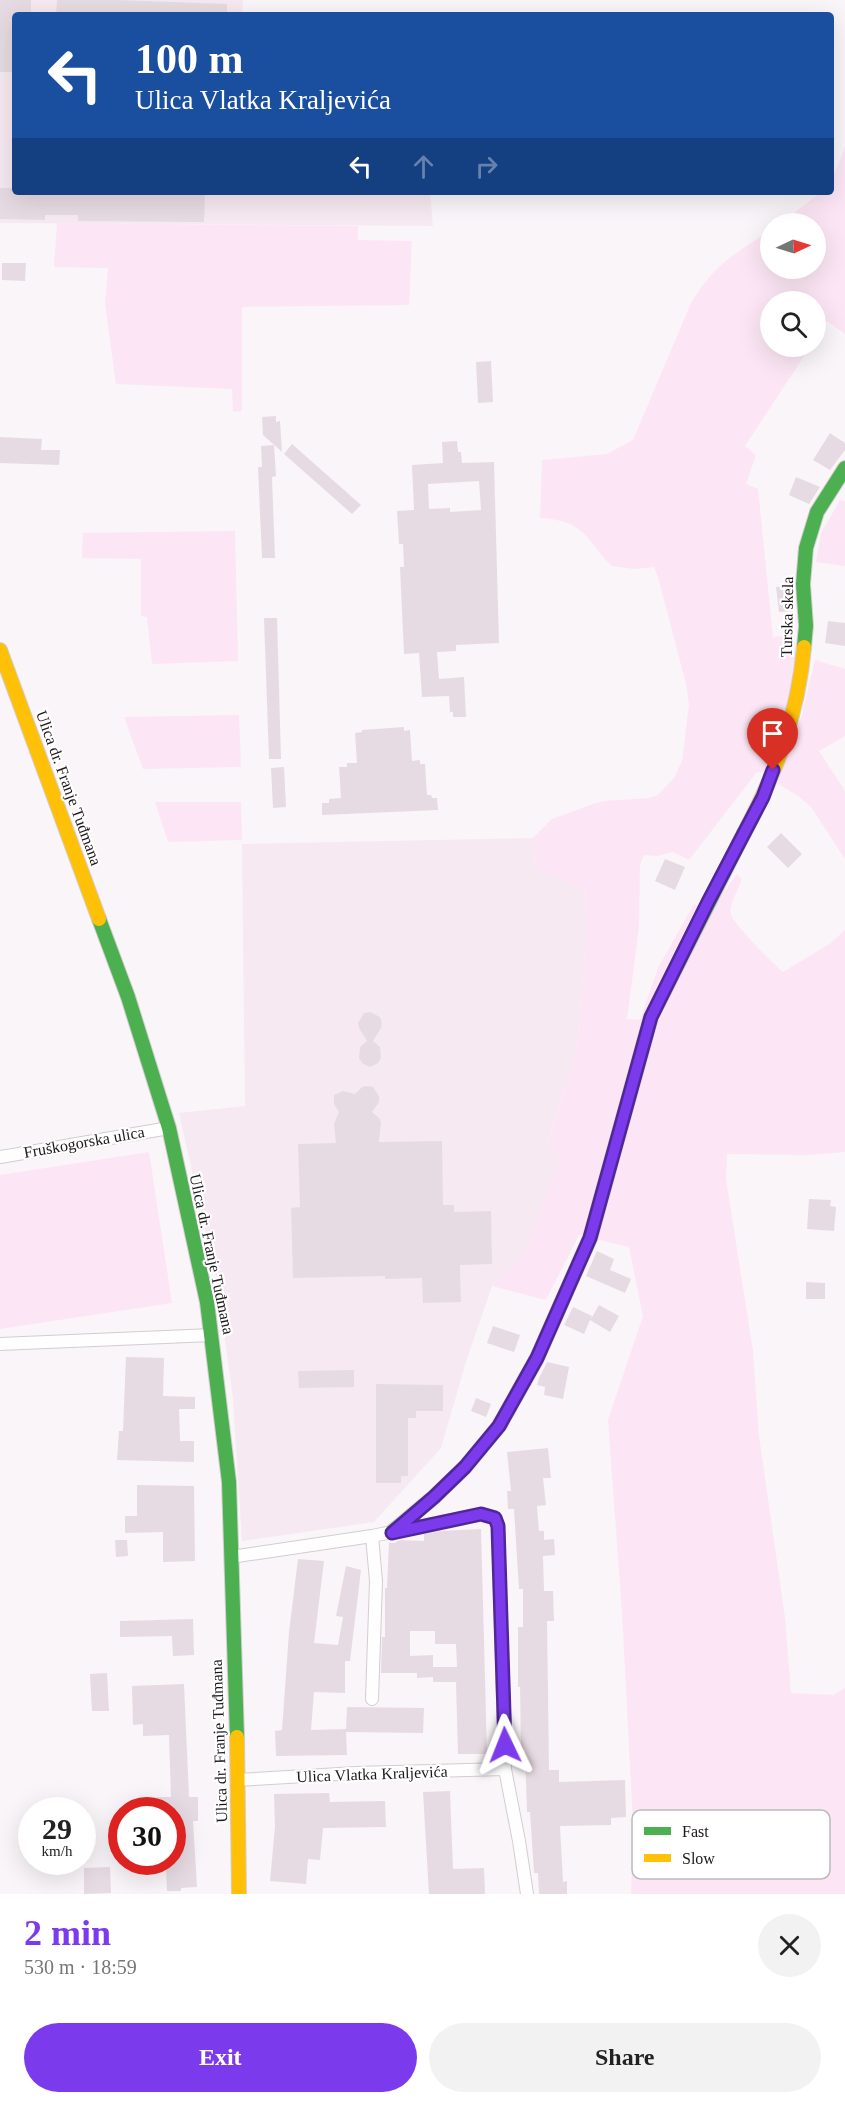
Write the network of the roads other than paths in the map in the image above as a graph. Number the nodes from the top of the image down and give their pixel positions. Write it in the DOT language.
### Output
graph roads {
  1 [pos="845,468"];
  2 [pos="0,650"];
  3 [pos="169,1128"];
  4 [pos="0,1157"];
  5 [pos="212,1335"];
  6 [pos="0,1344"];
  7 [pos="392,1533"];
  8 [pos="372,1536"];
  9 [pos="231,1557"];
  10 [pos="372,1699"];
  11 [pos="506,1769"];
  12 [pos="238,1780"];
  13 [pos="239,1894"];
  14 [pos="527,1894"];
  1 -- 7 [label="main road, Turska skela"];
  2 -- 3 [label="main road, Ulica dr. Franje Tuđmana"];
  3 -- 4 [label="street, Fruškogorska ulica"];
  3 -- 5 [label="main road, Ulica dr. Franje Tuđmana"];
  5 -- 6 [label="street"];
  5 -- 9 [label="main road, Ulica dr. Franje Tuđmana"];
  7 -- 8 [label="street"];
  7 -- 11 [label="street"];
  8 -- 9 [label="street"];
  8 -- 10 [label="street"];
  9 -- 12 [label="main road, Ulica dr. Franje Tuđmana"];
  11 -- 12 [label="street, Ulica Vlatka Kraljevića"];
  11 -- 14 [label="street"];
  12 -- 13 [label="main road, Ulica dr. Franje Tuđmana"];
}
